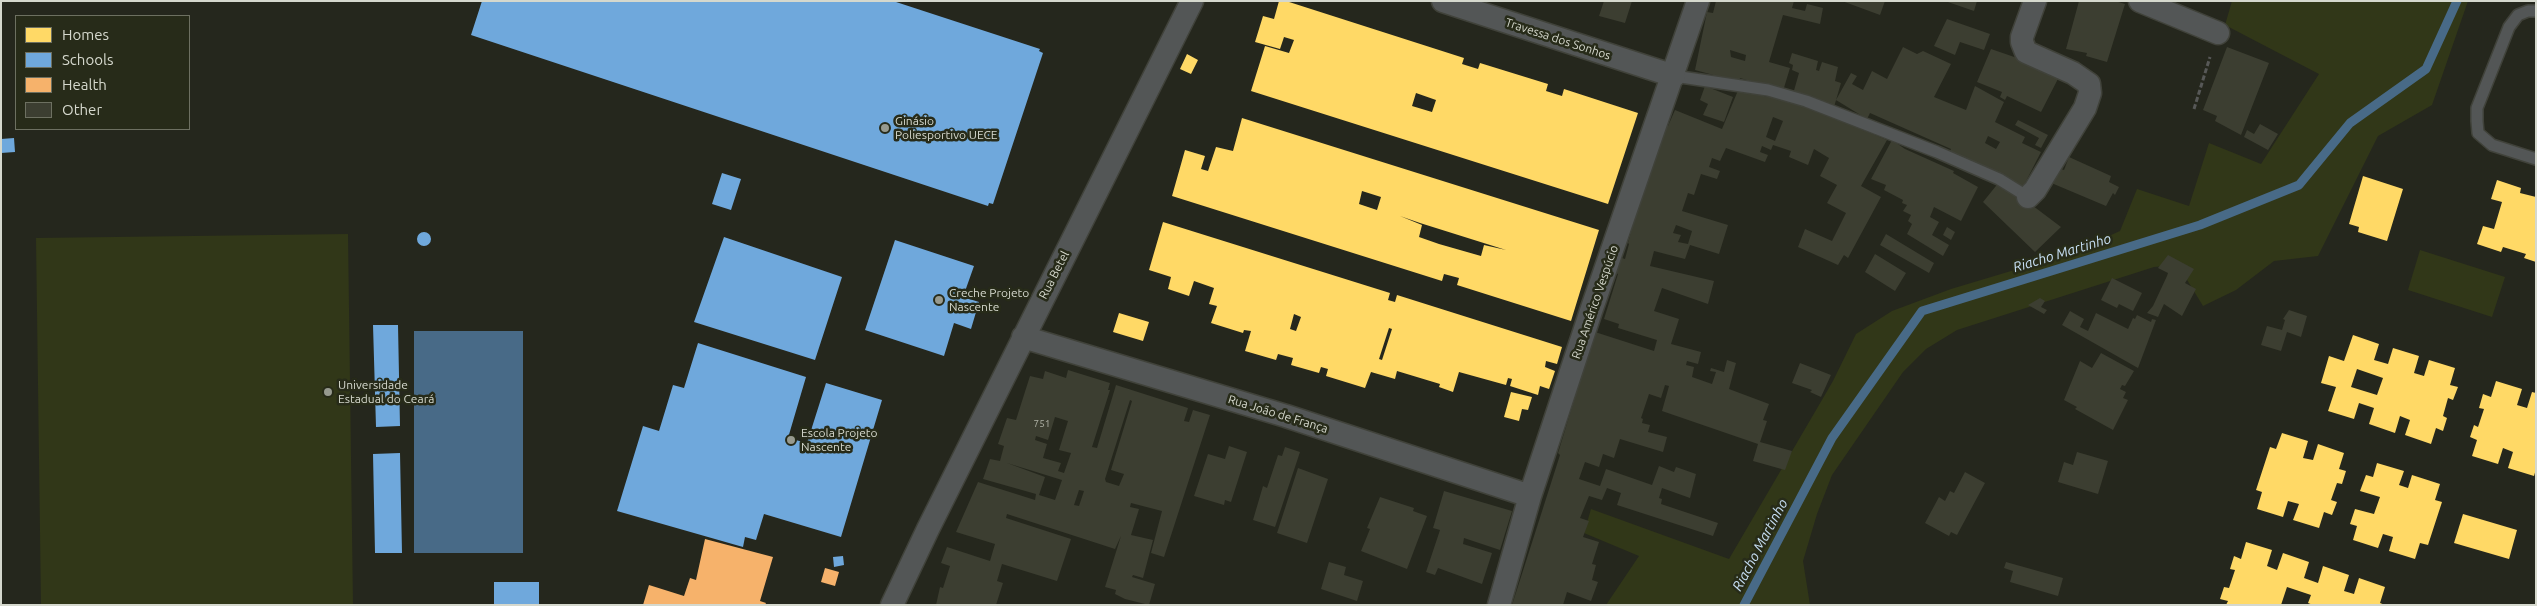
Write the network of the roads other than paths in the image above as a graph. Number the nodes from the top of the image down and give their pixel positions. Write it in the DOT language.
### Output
graph roads {
  1 [pos="1192,1"];
  2 [pos="1443,1"];
  3 [pos="1698,1"];
  4 [pos="2035,1"];
  5 [pos="2140,1"];
  6 [pos="2536,11"];
  7 [pos="2218,33"];
  8 [pos="1674,76"];
  9 [pos="2536,159"];
  10 [pos="2028,197"];
  11 [pos="1023,337"];
  12 [pos="1530,496"];
  13 [pos="892,605"];
  14 [pos="1499,605"];
  1 -- 11 [label="street, Rua Betel"];
  2 -- 8 [label="street, Travessa dos Sonhos"];
  3 -- 8 [label="street, Rua Américo Vespúcio"];
  4 -- 10 [label="street"];
  5 -- 7 [label="street"];
  6 -- 9 [label="lane"];
  8 -- 10 [label="lane"];
  8 -- 12 [label="street, Rua Américo Vespúcio"];
  11 -- 12 [label="street, Rua João de França"];
  11 -- 13 [label="street, Rua Betel"];
  12 -- 14 [label="street, Rua Américo Vespúcio"];
}
